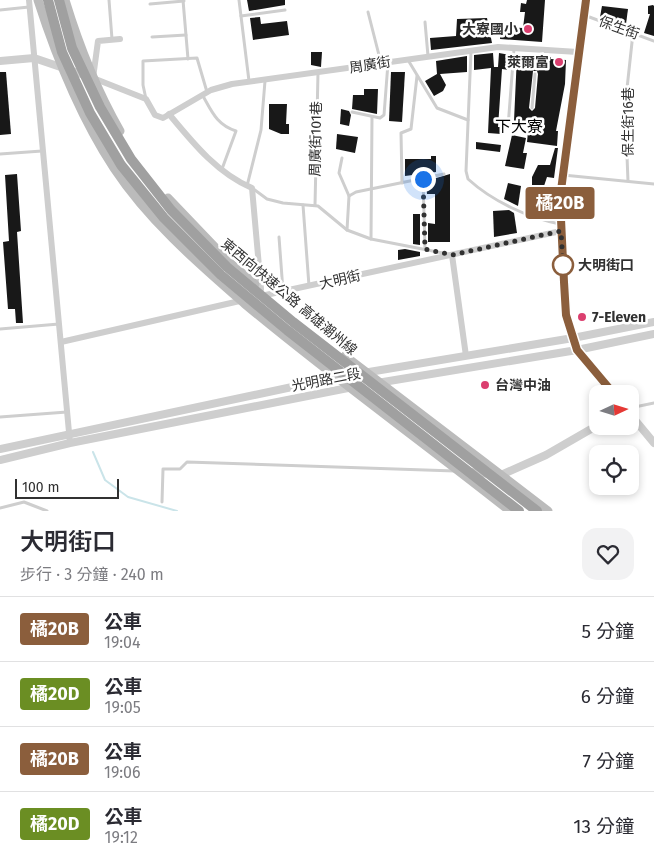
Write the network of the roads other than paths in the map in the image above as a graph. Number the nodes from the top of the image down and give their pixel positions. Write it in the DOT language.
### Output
graph roads {
  1 [pos="38,0"];
  2 [pos="48,0"];
  3 [pos="59,0"];
  4 [pos="65,0"];
  5 [pos="109,0"];
  6 [pos="239,0"];
  7 [pos="586,0"];
  8 [pos="183,1"];
  9 [pos="29,4"];
  10 [pos="150,4"];
  11 [pos="0,10"];
  12 [pos="285,10"];
  13 [pos="368,12"];
  14 [pos="584,15"];
  15 [pos="241,16"];
  16 [pos="425,22"];
  17 [pos="633,33"];
  18 [pos="186,35"];
  19 [pos="152,37"];
  20 [pos="120,39"];
  21 [pos="112,40"];
  22 [pos="654,40"];
  23 [pos="514,48"];
  24 [pos="471,50"];
  25 [pos="578,52"];
  26 [pos="428,56"];
  27 [pos="34,58"];
  28 [pos="188,59"];
  29 [pos="408,59"];
  30 [pos="0,61"];
  31 [pos="384,63"];
  32 [pos="61,67"];
  33 [pos="318,73"];
  34 [pos="535,74"];
  35 [pos="416,76"];
  36 [pos="93,78"];
  37 [pos="265,81"];
  38 [pos="249,82"];
  39 [pos="205,94"];
  40 [pos="146,99"];
  41 [pos="532,108"];
  42 [pos="352,112"];
  43 [pos="169,114"];
  44 [pos="372,116"];
  45 [pos="468,120"];
  46 [pos="508,126"];
  47 [pos="44,151"];
  48 [pos="0,154"];
  49 [pos="342,158"];
  50 [pos="222,170"];
  51 [pos="444,174"];
  52 [pos="563,175"];
  53 [pos="423,179"];
  54 [pos="628,181"];
  55 [pos="402,183"];
  56 [pos="654,184"];
  57 [pos="249,187"];
  58 [pos="371,190"];
  59 [pos="349,196"];
  60 [pos="303,205"];
  61 [pos="315,205"];
  62 [pos="560,228"];
  63 [pos="348,230"];
  64 [pos="279,236"];
  65 [pos="371,238"];
  66 [pos="425,249"];
  67 [pos="452,255"];
  68 [pos="309,287"];
  69 [pos="264,292"];
  70 [pos="283,292"];
  71 [pos="242,301"];
  72 [pos="654,322"];
  73 [pos="60,324"];
  74 [pos="0,329"];
  75 [pos="654,334"];
  76 [pos="573,338"];
  77 [pos="61,342"];
  78 [pos="577,350"];
  79 [pos="482,353"];
  80 [pos="466,356"];
  81 [pos="484,365"];
  82 [pos="366,372"];
  83 [pos="337,377"];
  84 [pos="381,383"];
  85 [pos="606,385"];
  86 [pos="349,388"];
  87 [pos="654,403"];
  88 [pos="639,406"];
  89 [pos="67,412"];
  90 [pos="0,417"];
  91 [pos="639,425"];
  92 [pos="589,430"];
  93 [pos="69,433"];
  94 [pos="654,443"];
  95 [pos="70,444"];
  96 [pos="0,449"];
  97 [pos="0,460"];
  98 [pos="460,472"];
  99 [pos="501,475"];
  100 [pos="162,502"];
  101 [pos="0,508"];
  102 [pos="47,511"];
  103 [pos="510,511"];
  104 [pos="519,511"];
  105 [pos="537,511"];
  106 [pos="548,511"];
  1 -- 32 [label="main road"];
  2 -- 104 [label="highway, 東西向快速公路 高雄潮州線, bridge"];
  3 -- 105 [label="highway, 東西向快速公路 高雄潮州線, bridge"];
  4 -- 36 [label="main road"];
  5 -- 21 [label="lane"];
  6 -- 15 [label="lane"];
  7 -- 14 [label="street"];
  8 -- 10 [label="lane"];
  8 -- 18 [label="lane"];
  9 -- 11 [label="lane"];
  9 -- 27 [label="street"];
  12 -- 15 [label="lane"];
  13 -- 31 [label="lane"];
  14 -- 17 [label="lane, 保生街"];
  14 -- 25 [label="street"];
  15 -- 38 [label="lane"];
  16 -- 26 [label="lane"];
  17 -- 22 [label="lane, 保生街"];
  17 -- 54 [label="lane, 保生街16巷"];
  18 -- 19 [label="lane"];
  18 -- 28 [label="lane"];
  20 -- 21 [label="street"];
  21 -- 36 [label="street"];
  23 -- 24 [label="street, 周廣街"];
  23 -- 25 [label="street, 周廣街"];
  23 -- 46 [label="lane"];
  24 -- 26 [label="street, 周廣街"];
  24 -- 45 [label="lane"];
  25 -- 52 [label="street"];
  26 -- 29 [label="street, 周廣街"];
  27 -- 30 [label="street"];
  27 -- 32 [label="street"];
  27 -- 47 [label="street"];
  28 -- 39 [label="lane"];
  28 -- 40 [label="lane"];
  29 -- 31 [label="street, 周廣街"];
  29 -- 35 [label="lane"];
  31 -- 33 [label="street, 周廣街"];
  31 -- 44 [label="lane"];
  32 -- 36 [label="street"];
  32 -- 71 [label="main road"];
  33 -- 37 [label="street, 周廣街"];
  33 -- 61 [label="lane, 周廣街101巷"];
  34 -- 41 [label="lane"];
  35 -- 45 [label="lane"];
  35 -- 55 [label="lane"];
  36 -- 40 [label="street"];
  36 -- 69 [label="main road"];
  37 -- 38 [label="street, 周廣街"];
  37 -- 57 [label="lane"];
  38 -- 39 [label="street, 周廣街"];
  39 -- 43 [label="street, 周廣街"];
  39 -- 50 [label="lane"];
  40 -- 43 [label="street"];
  42 -- 44 [label="lane"];
  43 -- 50 [label="street"];
  44 -- 58 [label="lane"];
  45 -- 62 [label="lane"];
  47 -- 48 [label="lane"];
  47 -- 73 [label="street"];
  49 -- 59 [label="lane"];
  50 -- 57 [label="street"];
  51 -- 53 [label="lane"];
  52 -- 54 [label="lane"];
  52 -- 62 [label="street"];
  53 -- 55 [label="lane"];
  53 -- 66 [label="lane"];
  54 -- 56 [label="lane"];
  55 -- 58 [label="lane"];
  57 -- 60 [label="lane"];
  57 -- 69 [label="street"];
  58 -- 59 [label="lane"];
  58 -- 65 [label="lane"];
  59 -- 63 [label="lane"];
  60 -- 61 [label="lane"];
  60 -- 68 [label="lane"];
  61 -- 63 [label="lane"];
  62 -- 67 [label="street, 大明街"];
  62 -- 76 [label="street"];
  63 -- 65 [label="lane"];
  64 -- 70 [label="lane"];
  65 -- 66 [label="lane"];
  66 -- 67 [label="lane"];
  67 -- 68 [label="street, 大明街"];
  67 -- 80 [label="street"];
  68 -- 70 [label="street, 大明街"];
  69 -- 70 [label="street, 大明街"];
  69 -- 71 [label="street, 大明街"];
  69 -- 82 [label="main road"];
  71 -- 77 [label="street, 大明街"];
  71 -- 83 [label="main road"];
  72 -- 76 [label="street, 光明路二段"];
  73 -- 74 [label="lane"];
  73 -- 77 [label="street"];
  75 -- 78 [label="street, 光明路二段"];
  76 -- 78 [label="street"];
  76 -- 79 [label="street, 光明路二段"];
  77 -- 89 [label="street"];
  78 -- 81 [label="street, 光明路二段"];
  78 -- 85 [label="street"];
  79 -- 80 [label="street, 光明路二段"];
  79 -- 81 [label="street"];
  80 -- 82 [label="street, 光明路二段"];
  81 -- 84 [label="street, 光明路二段"];
  82 -- 83 [label="street, 光明路二段"];
  82 -- 84 [label="main road"];
  83 -- 86 [label="main road"];
  83 -- 93 [label="street, 光明路二段"];
  84 -- 86 [label="street, 光明路二段"];
  84 -- 99 [label="main road"];
  86 -- 95 [label="street, 光明路二段"];
  86 -- 98 [label="main road"];
  87 -- 88 [label="lane"];
  89 -- 90 [label="lane"];
  89 -- 93 [label="street"];
  91 -- 94 [label="street"];
  92 -- 99 [label="street"];
  93 -- 95 [label="street"];
  93 -- 96 [label="street, 光明路二段"];
  95 -- 97 [label="street, 光明路二段"];
  98 -- 99 [label="street"];
  98 -- 100 [label="lane"];
  98 -- 103 [label="main road"];
  99 -- 106 [label="main road"];
  101 -- 102 [label="lane"];
}
